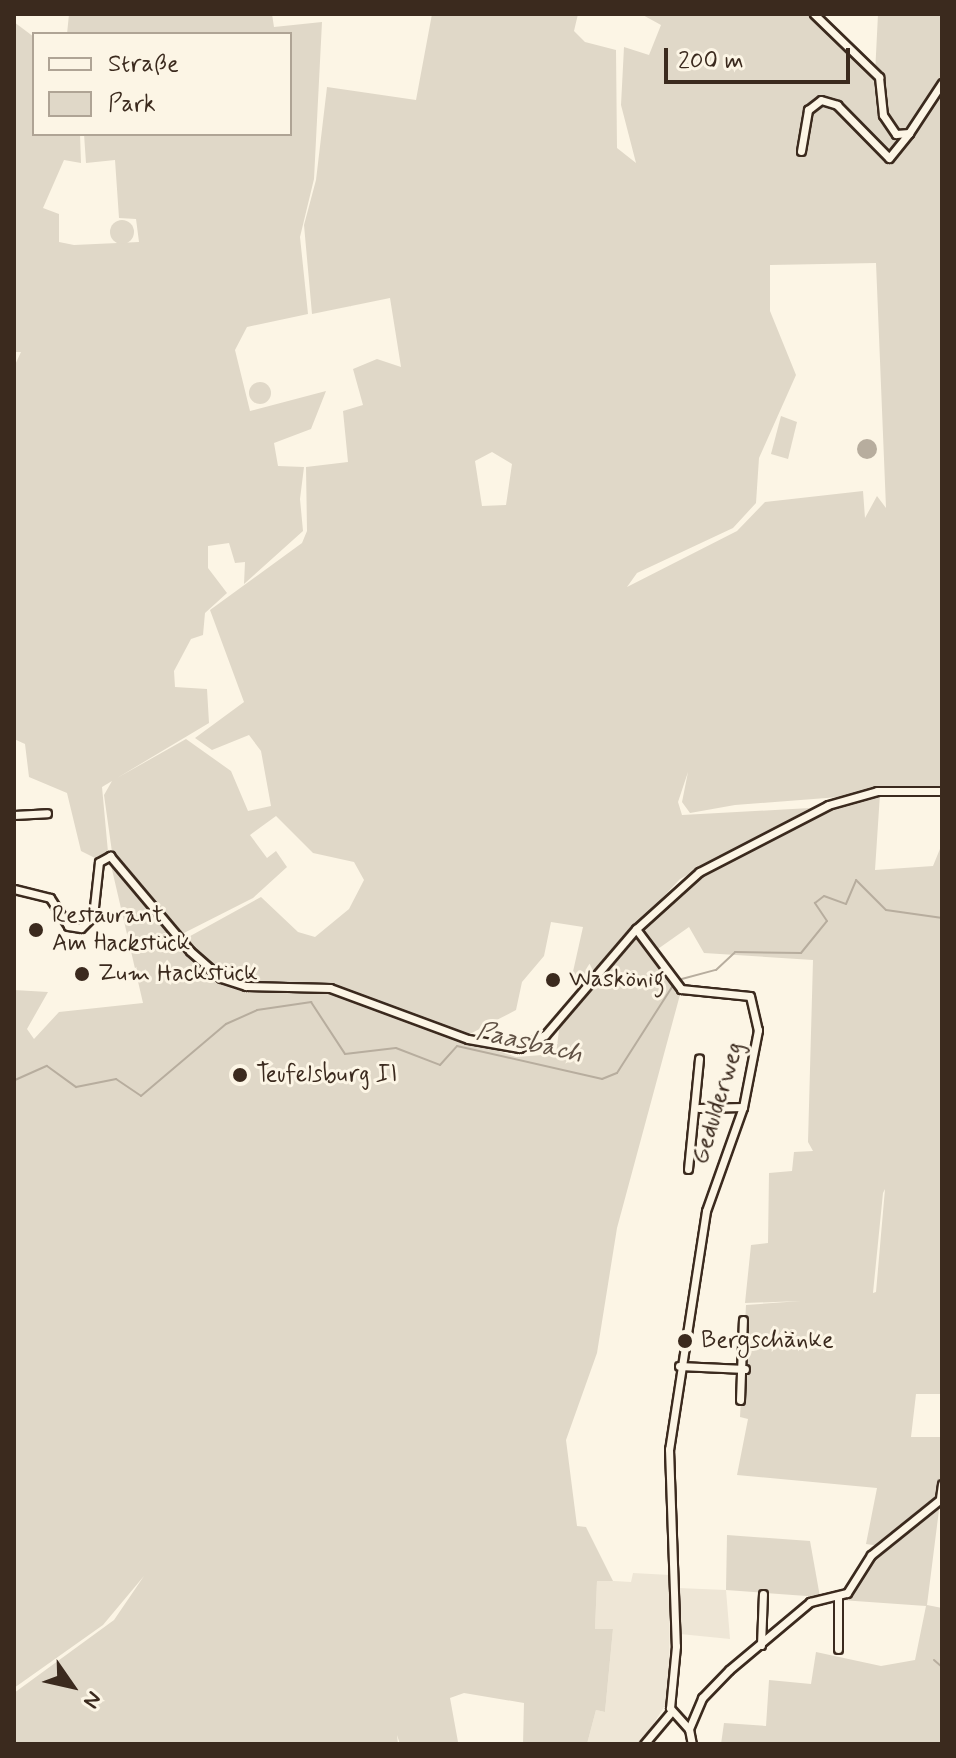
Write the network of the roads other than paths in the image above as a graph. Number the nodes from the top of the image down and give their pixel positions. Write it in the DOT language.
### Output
graph roads {
  1 [pos="814,14"];
  2 [pos="942,83"];
  3 [pos="909,133"];
  4 [pos="801,151"];
  5 [pos="942,791"];
  6 [pos="47,813"];
  7 [pos="14,815"];
  8 [pos="14,889"];
  9 [pos="636,929"];
  10 [pos="699,1059"];
  11 [pos="743,1107"];
  12 [pos="699,1108"];
  13 [pos="688,1169"];
  14 [pos="743,1320"];
  15 [pos="679,1366"];
  16 [pos="745,1369"];
  17 [pos="740,1400"];
  18 [pos="942,1484"];
  19 [pos="941,1498"];
  20 [pos="763,1594"];
  21 [pos="838,1596"];
  22 [pos="761,1645"];
  23 [pos="838,1649"];
  24 [pos="671,1712"];
  25 [pos="689,1729"];
  26 [pos="644,1744"];
  27 [pos="692,1744"];
  1 -- 3 [label="street"];
  2 -- 3 [label="street"];
  3 -- 4 [label="street"];
  5 -- 9 [label="street"];
  6 -- 7 [label="street"];
  8 -- 9 [label="street"];
  9 -- 11 [label="street, Gedulderweg"];
  10 -- 12 [label="street"];
  11 -- 12 [label="street"];
  11 -- 15 [label="street, Gedulderweg"];
  12 -- 13 [label="street"];
  14 -- 16 [label="street"];
  15 -- 16 [label="street"];
  15 -- 24 [label="street, Gedulderweg"];
  16 -- 17 [label="street"];
  18 -- 19 [label="street"];
  19 -- 21 [label="street"];
  20 -- 22 [label="street"];
  21 -- 22 [label="street"];
  21 -- 23 [label="street"];
  22 -- 25 [label="street"];
  24 -- 25 [label="street"];
  24 -- 26 [label="street"];
  25 -- 27 [label="street"];
}
